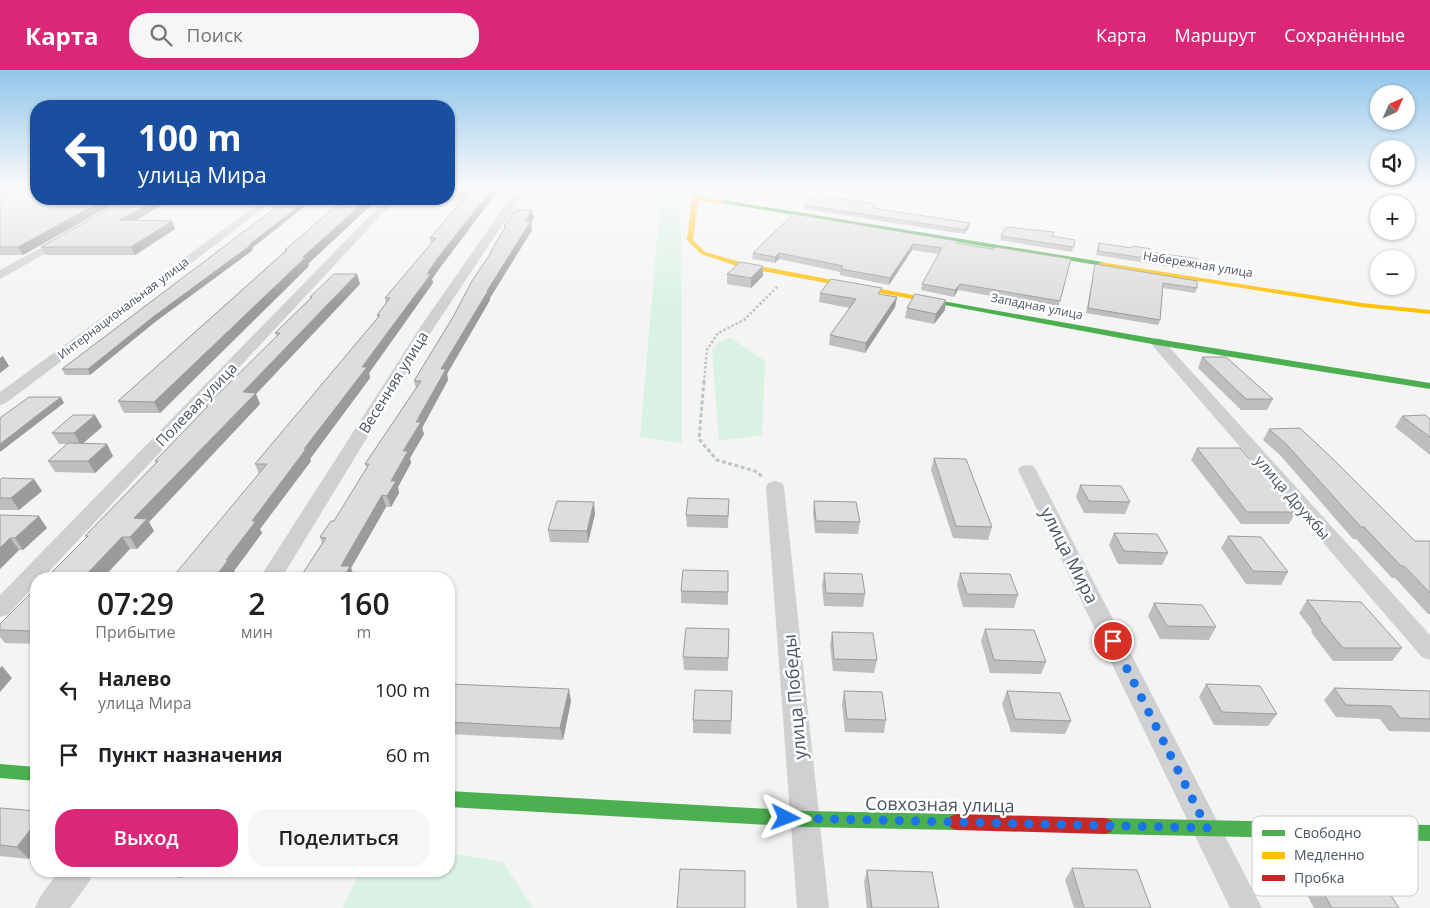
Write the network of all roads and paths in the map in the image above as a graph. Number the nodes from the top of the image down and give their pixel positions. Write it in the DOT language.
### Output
graph roads {
  1 [pos="232,227"];
  2 [pos="365,227"];
  3 [pos="495,227"];
  4 [pos="691,227"];
  5 [pos="897,227"];
  6 [pos="75,232"];
  7 [pos="791,274"];
  8 [pos="0,275"];
  9 [pos="1430,312"];
  10 [pos="1157,342"];
  11 [pos="1429,387"];
  12 [pos="0,400"];
  13 [pos="1027,470"];
  14 [pos="775,486"];
  15 [pos="35,572"];
  16 [pos="274,572"];
  17 [pos="30,578"];
  18 [pos="0,609"];
  19 [pos="1430,651"];
  20 [pos="0,771"];
  21 [pos="30,774"];
  22 [pos="455,799"];
  23 [pos="805,819"];
  24 [pos="1207,828"];
  25 [pos="1252,829"];
  26 [pos="74,877"];
  27 [pos="51,908"];
  28 [pos="813,908"];
  29 [pos="1246,908"];
  1 -- 12 [label="street, Интернациональная улица"];
  2 -- 15 [label="street, Полевая улица"];
  3 -- 16 [label="street, Весенняя улица"];
  4 -- 7 [label="street, Западная улица"];
  5 -- 9 [label="street, Набережная улица"];
  6 -- 8 [label="street"];
  7 -- 10 [label="street, Западная улица"];
  7 -- 14 [label="path"];
  10 -- 11 [label="street, Западная улица"];
  10 -- 19 [label="street, улица Дружбы"];
  13 -- 24 [label="street, улица Мира"];
  14 -- 23 [label="street, улица Победы"];
  17 -- 18 [label="street, Полевая улица"];
  20 -- 21 [label="street"];
  22 -- 23 [label="street, Совхозная улица"];
  23 -- 24 [label="street, Совхозная улица"];
  23 -- 28 [label="street, улица Победы"];
  24 -- 25 [label="street, Совхозная улица"];
  24 -- 29 [label="street, улица Мира"];
  26 -- 27 [label="street"];
}
